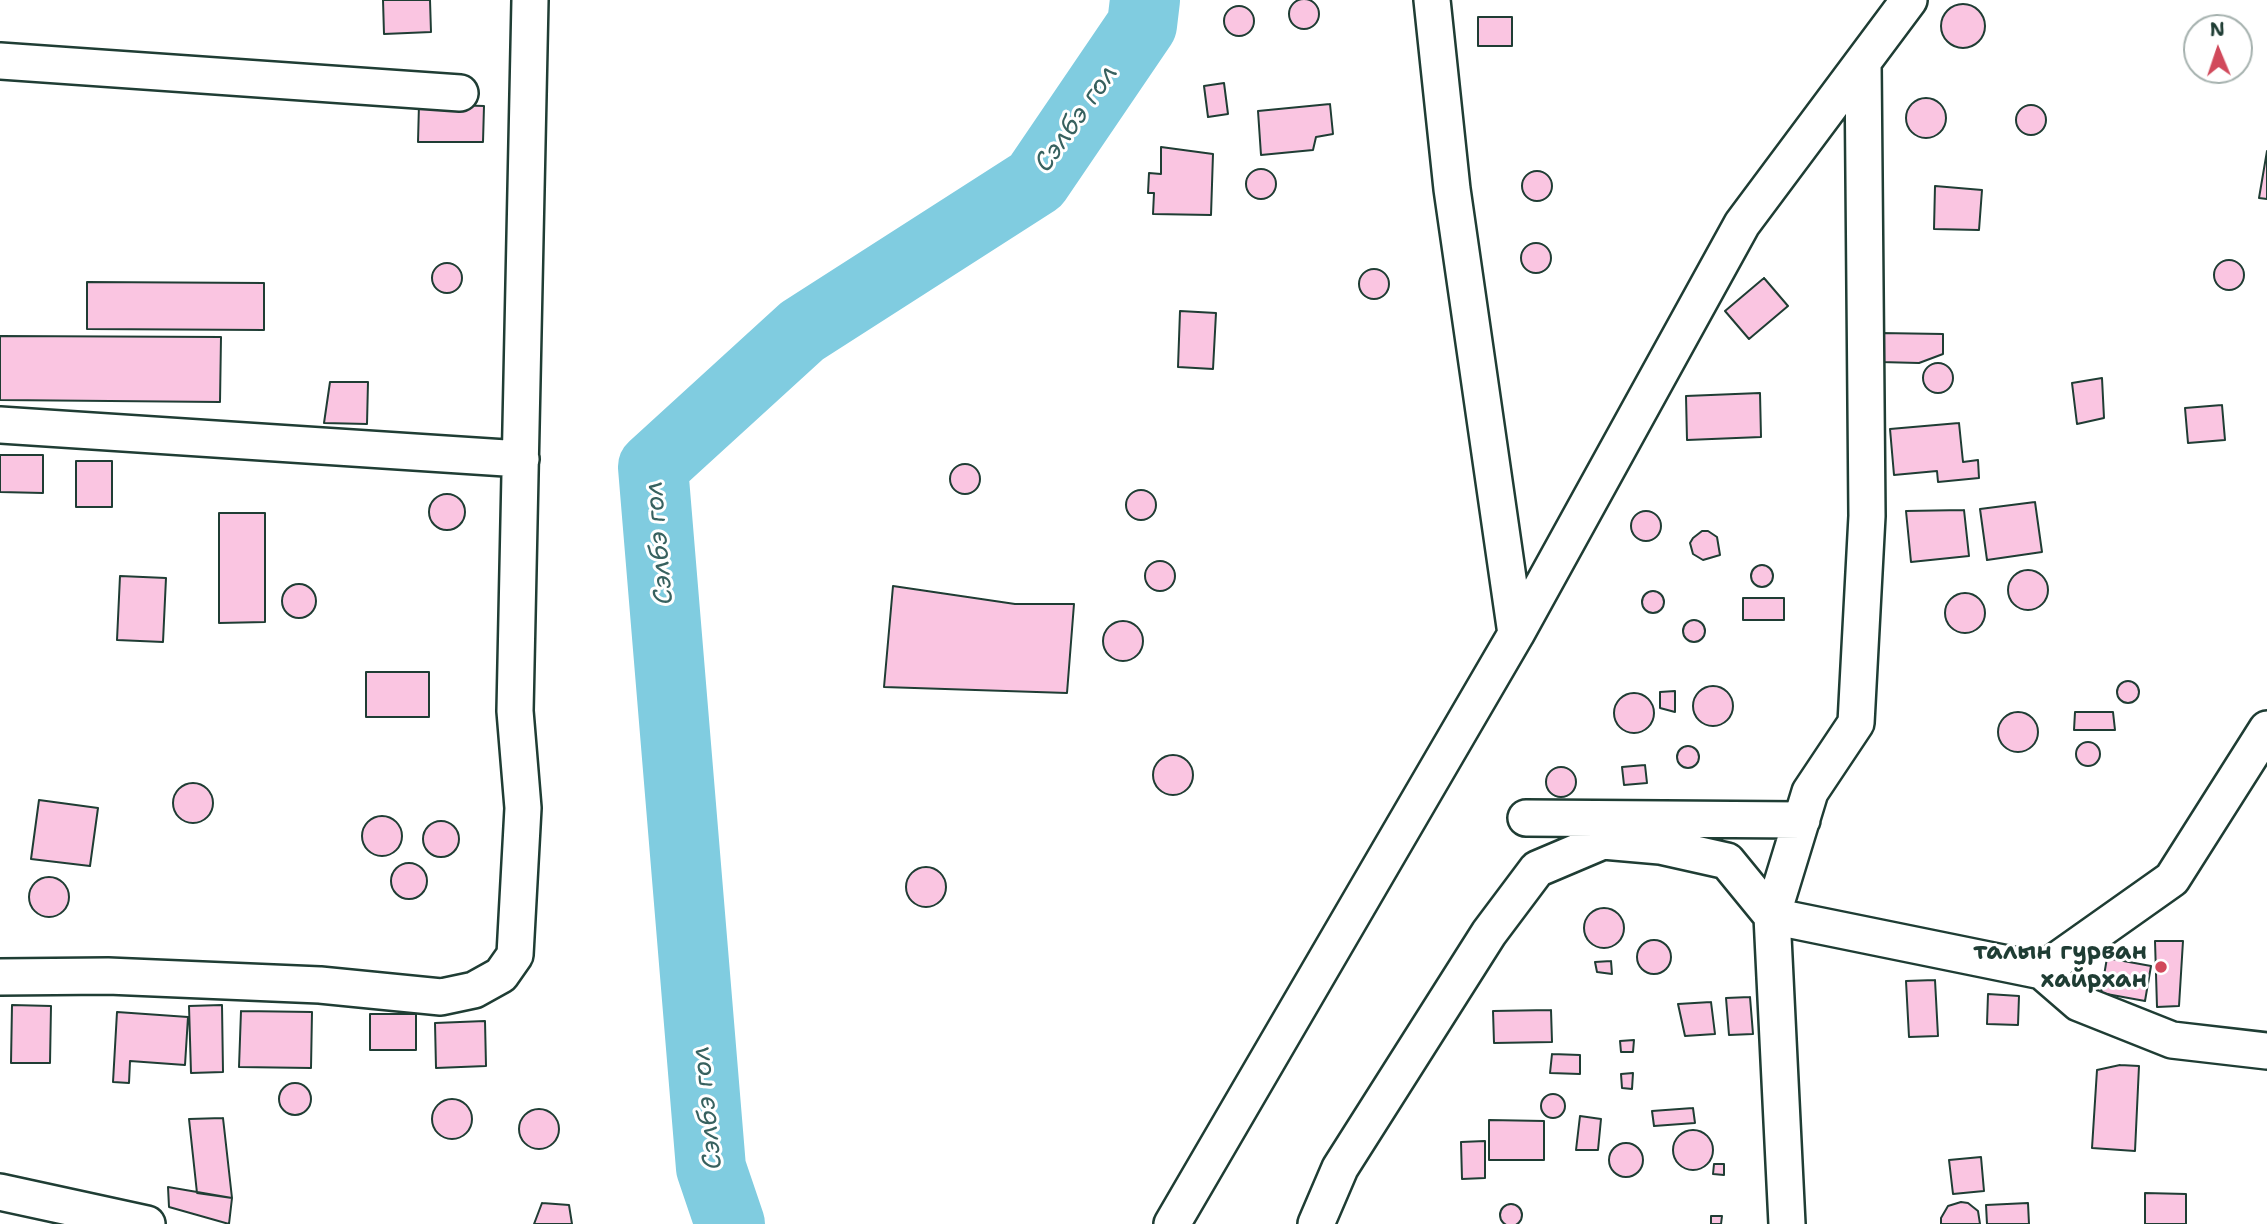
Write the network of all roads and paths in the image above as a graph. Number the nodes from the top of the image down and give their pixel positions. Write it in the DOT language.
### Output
graph roads {
  1 [pos="530,0"];
  2 [pos="1432,0"];
  3 [pos="1909,0"];
  4 [pos="0,61"];
  5 [pos="1863,62"];
  6 [pos="460,93"];
  7 [pos="0,425"];
  8 [pos="521,459"];
  9 [pos="1516,634"];
  10 [pos="2267,729"];
  11 [pos="1526,818"];
  12 [pos="1798,830"];
  13 [pos="1772,916"];
  14 [pos="2042,971"];
  15 [pos="0,977"];
  16 [pos="2267,1051"];
  17 [pos="0,1192"];
  18 [pos="147,1224"];
  19 [pos="1172,1224"];
  20 [pos="1316,1224"];
  21 [pos="1787,1224"];
  1 -- 8 [label="street"];
  2 -- 9 [label="street"];
  3 -- 5 [label="street"];
  4 -- 6 [label="street"];
  5 -- 9 [label="street"];
  5 -- 12 [label="street"];
  7 -- 8 [label="street"];
  8 -- 15 [label="street"];
  9 -- 19 [label="street"];
  10 -- 14 [label="street"];
  11 -- 12 [label="street"];
  12 -- 13 [label="street"];
  13 -- 14 [label="street"];
  13 -- 20 [label="street"];
  13 -- 21 [label="street"];
  14 -- 16 [label="street"];
  17 -- 18 [label="street"];
}
